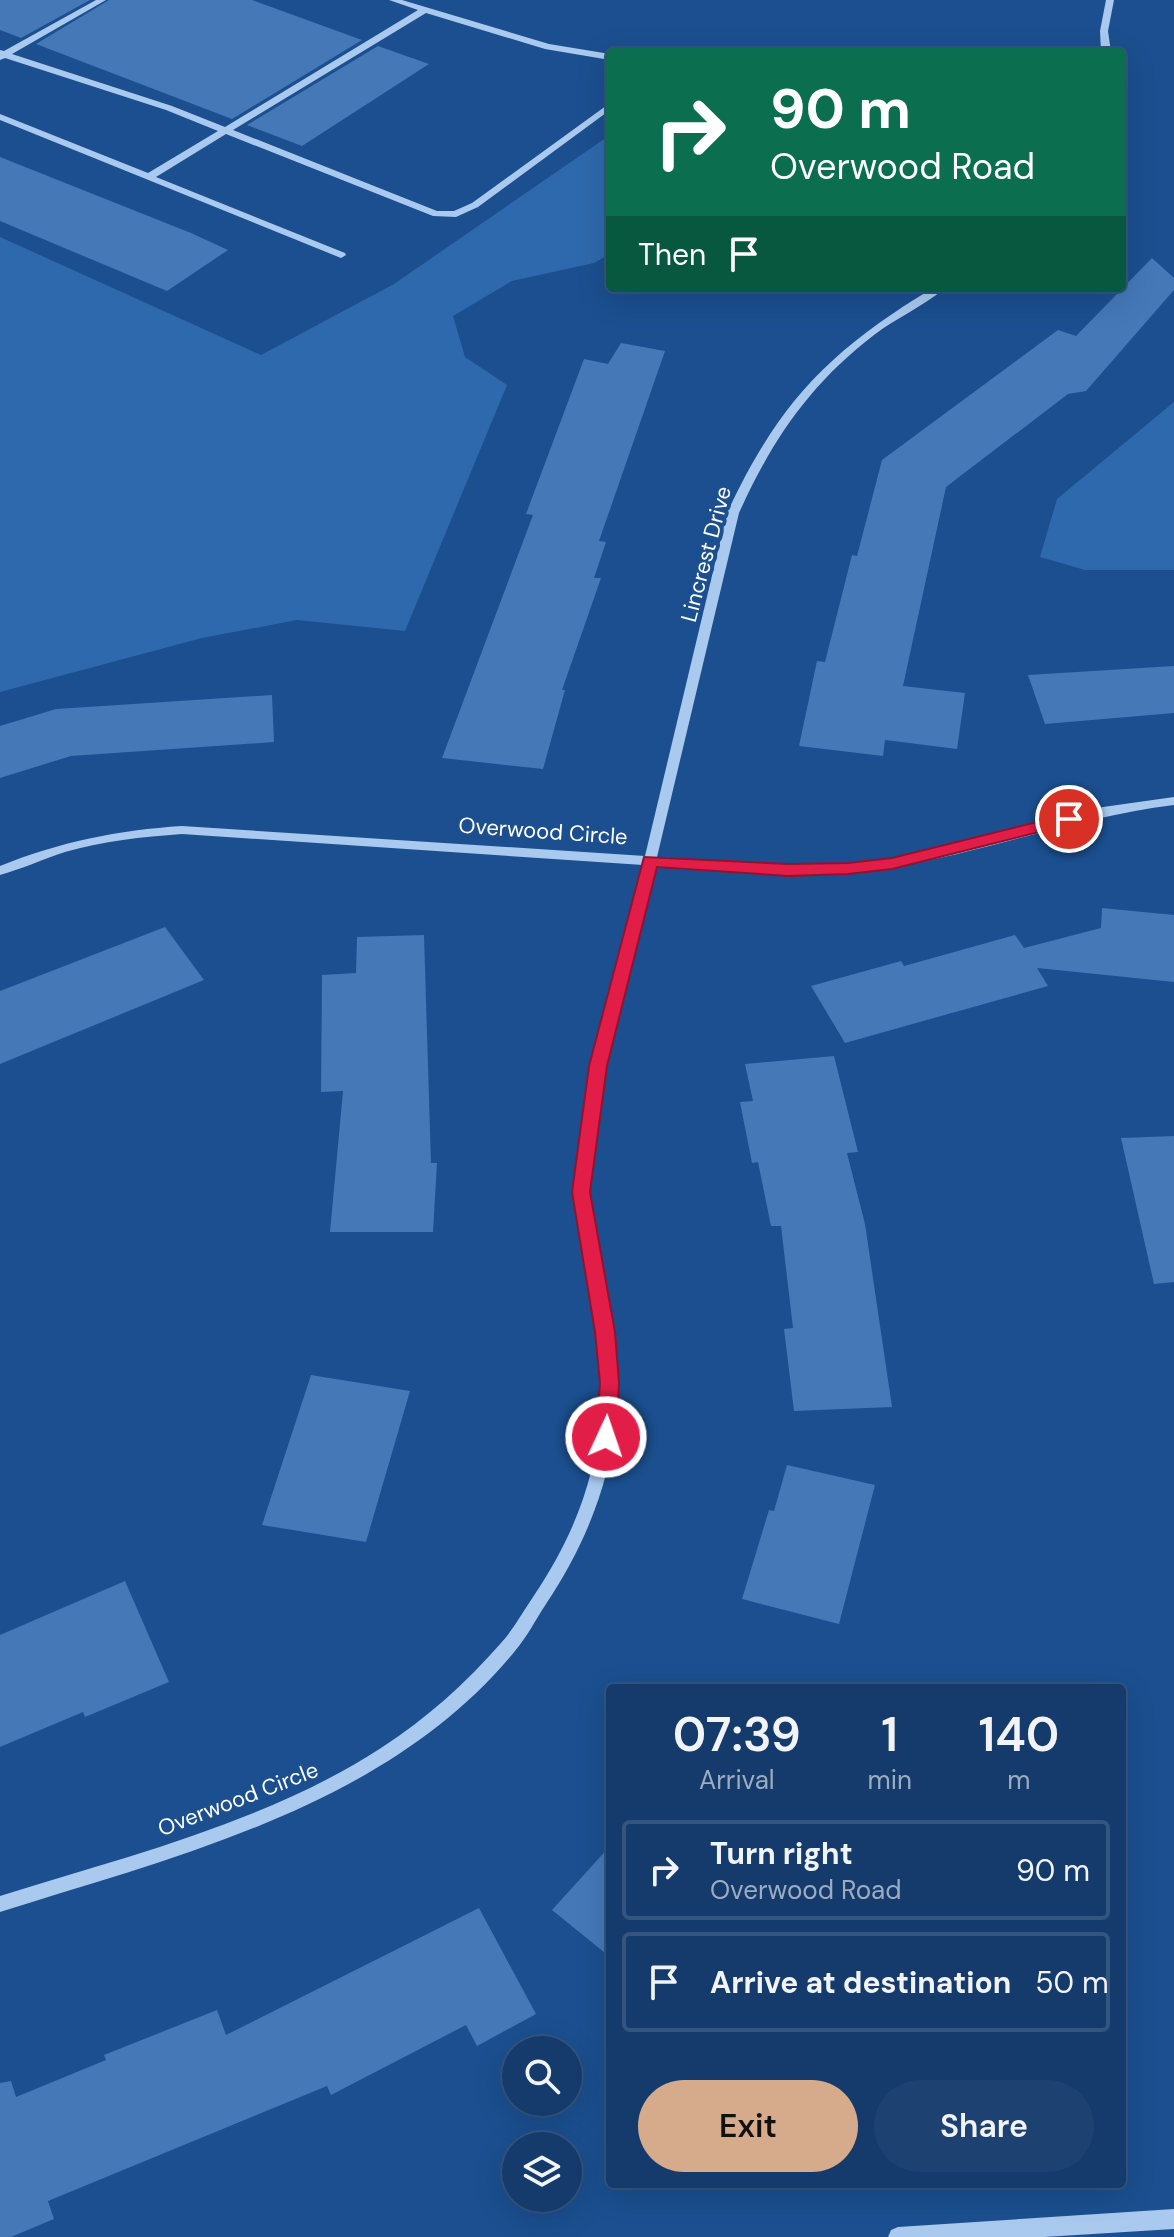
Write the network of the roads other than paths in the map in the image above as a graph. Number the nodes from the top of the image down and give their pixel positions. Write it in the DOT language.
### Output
graph roads {
  1 [pos="102,0"];
  2 [pos="393,0"];
  3 [pos="1110,0"];
  4 [pos="423,11"];
  5 [pos="1106,48"];
  6 [pos="1,55"];
  7 [pos="606,56"];
  8 [pos="606,109"];
  9 [pos="0,117"];
  10 [pos="226,131"];
  11 [pos="149,177"];
  12 [pos="341,255"];
  13 [pos="934,292"];
  14 [pos="1174,801"];
  15 [pos="650,861"];
  16 [pos="0,871"];
  17 [pos="0,1904"];
  18 [pos="1174,2219"];
  19 [pos="898,2237"];
  1 -- 6 [label="street"];
  2 -- 4 [label="street"];
  3 -- 5 [label="street"];
  4 -- 7 [label="street"];
  4 -- 10 [label="street"];
  6 -- 10 [label="street"];
  8 -- 10 [label="street"];
  9 -- 11 [label="street"];
  10 -- 11 [label="street"];
  11 -- 12 [label="street"];
  13 -- 15 [label="street, Lincrest Drive"];
  14 -- 15 [label="street"];
  15 -- 16 [label="street, Overwood Circle"];
  15 -- 17 [label="street, Overwood Circle"];
  18 -- 19 [label="street"];
}
